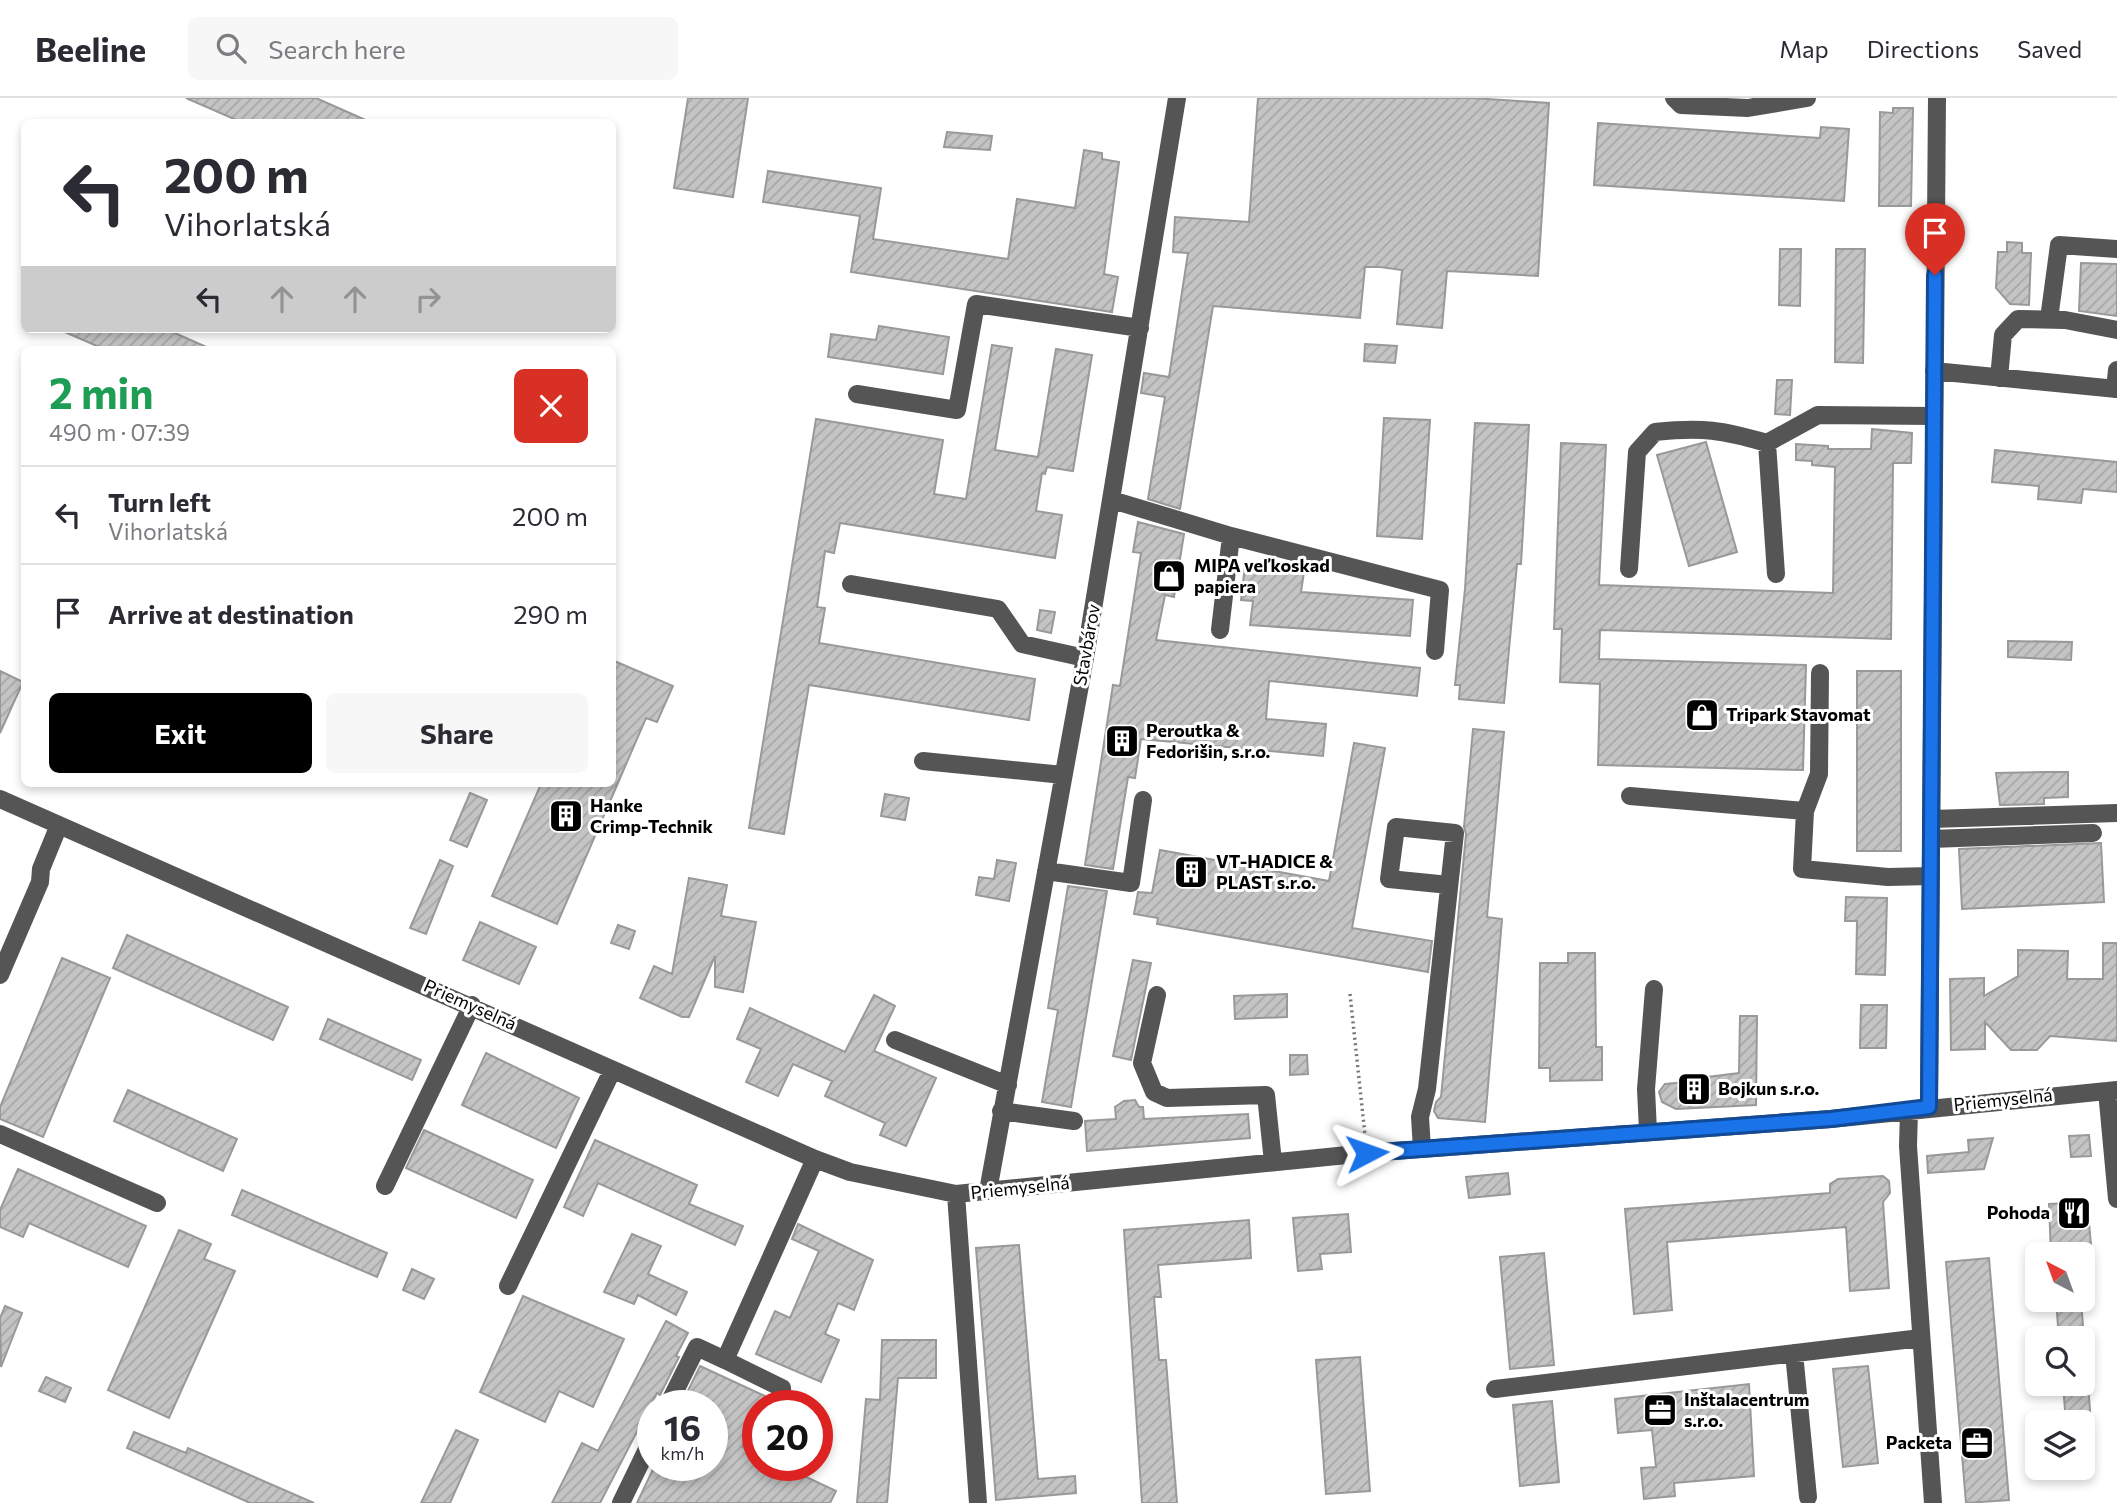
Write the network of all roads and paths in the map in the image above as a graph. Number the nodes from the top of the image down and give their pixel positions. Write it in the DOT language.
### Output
graph roads {
  1 [pos="1177,98"];
  2 [pos="1674,98"];
  3 [pos="1807,98"];
  4 [pos="1937,98"];
  5 [pos="1774,101"];
  6 [pos="2117,248"];
  7 [pos="2049,319"];
  8 [pos="1140,328"];
  9 [pos="2117,330"];
  10 [pos="2117,370"];
  11 [pos="1934,371"];
  12 [pos="1999,378"];
  13 [pos="2116,390"];
  14 [pos="857,394"];
  15 [pos="1934,416"];
  16 [pos="1767,443"];
  17 [pos="1112,500"];
  18 [pos="1231,536"];
  19 [pos="1629,569"];
  20 [pos="1776,574"];
  21 [pos="851,584"];
  22 [pos="1220,630"];
  23 [pos="1435,650"];
  24 [pos="1085,658"];
  25 [pos="1821,673"];
  26 [pos="923,761"];
  27 [pos="1063,775"];
  28 [pos="1630,796"];
  29 [pos="0,799"];
  30 [pos="1143,800"];
  31 [pos="1805,811"];
  32 [pos="2117,813"];
  33 [pos="1931,819"];
  34 [pos="59,825"];
  35 [pos="2093,833"];
  36 [pos="1931,839"];
  37 [pos="1046,871"];
  38 [pos="1931,876"];
  39 [pos="1449,885"];
  40 [pos="0,975"];
  41 [pos="1654,989"];
  42 [pos="1350,994"];
  43 [pos="1157,995"];
  44 [pos="472,1005"];
  45 [pos="895,1040"];
  46 [pos="612,1071"];
  47 [pos="1008,1085"];
  48 [pos="2112,1091"];
  49 [pos="1929,1107"];
  50 [pos="1002,1111"];
  51 [pos="1909,1111"];
  52 [pos="1074,1121"];
  53 [pos="1648,1131"];
  54 [pos="0,1134"];
  55 [pos="1422,1149"];
  56 [pos="1367,1153"];
  57 [pos="815,1160"];
  58 [pos="1273,1162"];
  59 [pos="385,1186"];
  60 [pos="988,1191"];
  61 [pos="956,1194"];
  62 [pos="2117,1199"];
  63 [pos="157,1203"];
  64 [pos="508,1286"];
  65 [pos="1921,1338"];
  66 [pos="1794,1353"];
  67 [pos="724,1360"];
  68 [pos="1495,1389"];
  69 [pos="676,1390"];
  70 [pos="782,1390"];
  71 [pos="637,1470"];
  72 [pos="1808,1497"];
  73 [pos="621,1503"];
  74 [pos="978,1503"];
  75 [pos="1933,1503"];
  1 -- 8 [label="street, Stavbárov"];
  2 -- 5 [label="street"];
  3 -- 5 [label="street"];
  4 -- 11 [label="street"];
  6 -- 7 [label="street"];
  7 -- 9 [label="street"];
  7 -- 12 [label="street"];
  8 -- 14 [label="street"];
  8 -- 17 [label="street, Stavbárov"];
  10 -- 13 [label="street"];
  11 -- 12 [label="street"];
  11 -- 15 [label="street"];
  12 -- 13 [label="street"];
  15 -- 16 [label="street"];
  15 -- 33 [label="street"];
  16 -- 19 [label="street"];
  16 -- 20 [label="street"];
  17 -- 18 [label="street"];
  17 -- 24 [label="street, Stavbárov"];
  18 -- 22 [label="street"];
  18 -- 23 [label="street"];
  21 -- 24 [label="street"];
  24 -- 27 [label="street, Stavbárov"];
  25 -- 31 [label="street"];
  26 -- 27 [label="street"];
  27 -- 37 [label="street, Stavbárov"];
  28 -- 31 [label="street"];
  29 -- 34 [label="street, Priemyselná"];
  30 -- 37 [label="street"];
  31 -- 38 [label="street"];
  32 -- 33 [label="street"];
  33 -- 36 [label="street"];
  34 -- 40 [label="street"];
  34 -- 44 [label="street, Priemyselná"];
  35 -- 36 [label="street"];
  36 -- 38 [label="street"];
  37 -- 47 [label="street, Stavbárov"];
  38 -- 49 [label="street"];
  39 -- 39 [label="street"];
  39 -- 55 [label="street"];
  41 -- 53 [label="street"];
  42 -- 56 [label="path"];
  43 -- 58 [label="street"];
  44 -- 46 [label="street, Priemyselná"];
  44 -- 59 [label="street"];
  45 -- 47 [label="street"];
  46 -- 57 [label="street, Priemyselná"];
  46 -- 64 [label="street"];
  47 -- 50 [label="street, Stavbárov"];
  48 -- 49 [label="street, Priemyselná"];
  48 -- 62 [label="street"];
  49 -- 51 [label="street, Priemyselná"];
  50 -- 52 [label="street"];
  50 -- 60 [label="street, Stavbárov"];
  51 -- 53 [label="street, Priemyselná"];
  51 -- 65 [label="street"];
  53 -- 55 [label="street, Priemyselná"];
  54 -- 63 [label="street"];
  55 -- 56 [label="street, Priemyselná"];
  56 -- 58 [label="street, Priemyselná"];
  57 -- 61 [label="street, Priemyselná"];
  57 -- 67 [label="street"];
  58 -- 60 [label="street, Priemyselná"];
  60 -- 61 [label="street, Priemyselná"];
  61 -- 74 [label="street"];
  65 -- 66 [label="street"];
  65 -- 75 [label="street"];
  66 -- 68 [label="street"];
  66 -- 72 [label="street"];
  67 -- 69 [label="street"];
  67 -- 70 [label="street"];
  71 -- 73 [label="street"];
}
